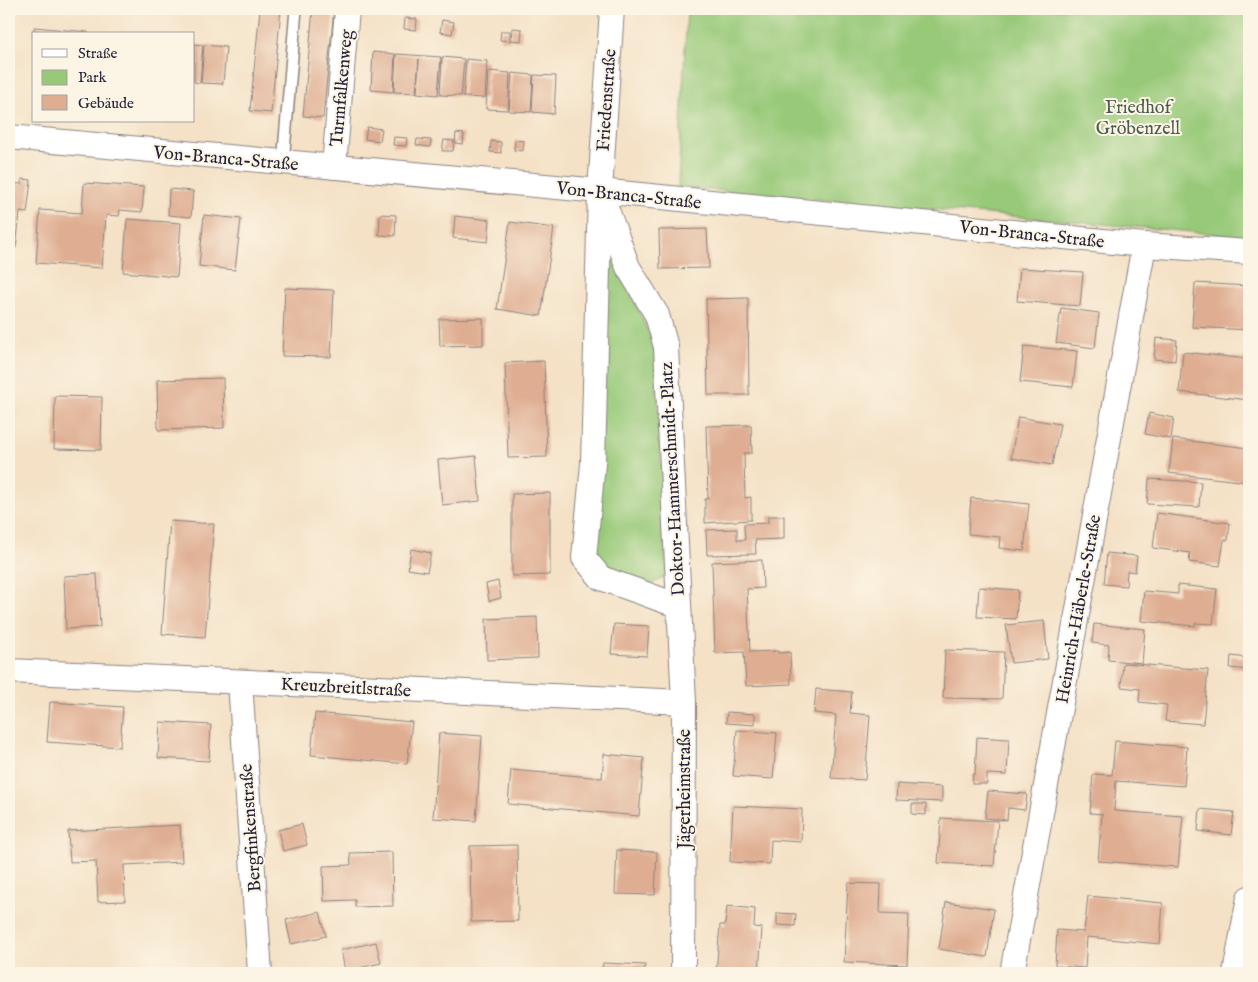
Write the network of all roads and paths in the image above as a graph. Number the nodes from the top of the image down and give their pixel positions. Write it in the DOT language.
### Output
graph roads {
  1 [pos="296,9"];
  2 [pos="347,9"];
  3 [pos="612,9"];
  4 [pos="9,137"];
  5 [pos="283,163"];
  6 [pos="334,167"];
  7 [pos="600,191"];
  8 [pos="1144,245"];
  9 [pos="1249,252"];
  10 [pos="679,606"];
  11 [pos="9,670"];
  12 [pos="240,682"];
  13 [pos="684,702"];
  14 [pos="1249,898"];
  15 [pos="260,973"];
  16 [pos="684,973"];
  17 [pos="1012,973"];
  18 [pos="1236,973"];
  1 -- 5 [label="lane"];
  2 -- 6 [label="street, Turmfalkenweg"];
  3 -- 7 [label="street, Friedenstraße"];
  4 -- 5 [label="street, Von-Branca-Straße"];
  5 -- 6 [label="street, Von-Branca-Straße"];
  6 -- 7 [label="street, Von-Branca-Straße"];
  7 -- 8 [label="street, Von-Branca-Straße"];
  7 -- 10 [label="street, Doktor-Hammerschmidt-Platz"];
  7 -- 10 [label="street, Doktor-Hammerschmidt-Platz"];
  8 -- 9 [label="street, Von-Branca-Straße"];
  8 -- 17 [label="street, Heinrich-Häberle-Straße"];
  10 -- 13 [label="street, Jägerheimstraße"];
  11 -- 12 [label="street, Kreuzbreitlstraße"];
  12 -- 13 [label="street, Kreuzbreitlstraße"];
  12 -- 15 [label="street, Bergfinkenstraße"];
  13 -- 16 [label="street, Jägerheimstraße"];
  14 -- 18 [label="street"];
}
